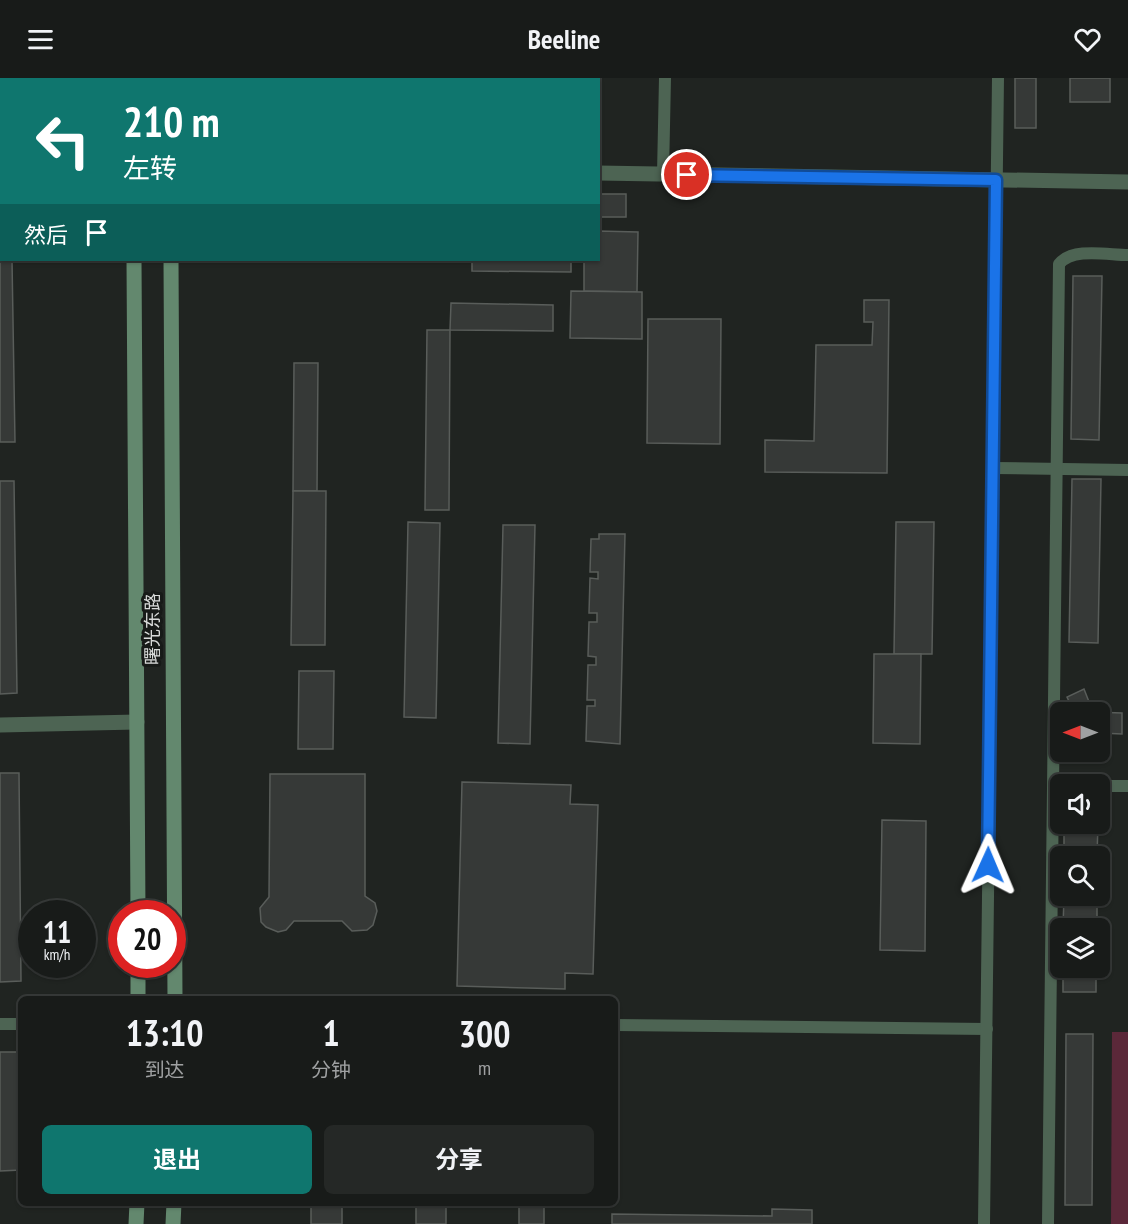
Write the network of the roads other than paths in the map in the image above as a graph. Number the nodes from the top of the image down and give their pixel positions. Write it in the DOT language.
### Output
graph roads {
  1 [pos="665,78"];
  2 [pos="998,78"];
  3 [pos="600,173"];
  4 [pos="663,174"];
  5 [pos="996,180"];
  6 [pos="1128,182"];
  7 [pos="1128,255"];
  8 [pos="134,261"];
  9 [pos="171,261"];
  10 [pos="993,468"];
  11 [pos="1056,469"];
  12 [pos="1128,470"];
  13 [pos="137,722"];
  14 [pos="0,725"];
  15 [pos="1057,774"];
  16 [pos="1110,786"];
  17 [pos="1128,786"];
  18 [pos="1056,834"];
  19 [pos="138,900"];
  20 [pos="138,978"];
  21 [pos="138,996"];
  22 [pos="175,996"];
  23 [pos="0,1024"];
  24 [pos="18,1024"];
  25 [pos="618,1025"];
  26 [pos="987,1029"];
  27 [pos="137,1206"];
  28 [pos="174,1206"];
  29 [pos="136,1224"];
  30 [pos="173,1224"];
  31 [pos="984,1224"];
  32 [pos="1048,1224"];
  1 -- 4 [label="lane"];
  2 -- 5 [label="lane"];
  3 -- 4 [label="street"];
  4 -- 5 [label="street"];
  5 -- 6 [label="street"];
  5 -- 10 [label="lane"];
  7 -- 11 [label="lane"];
  8 -- 13 [label="main road, 曙光东路"];
  9 -- 22 [label="main road, 曙光东路"];
  10 -- 11 [label="lane"];
  10 -- 26 [label="lane"];
  11 -- 12 [label="lane"];
  11 -- 15 [label="lane"];
  13 -- 14 [label="street"];
  13 -- 19 [label="main road, 曙光东路"];
  16 -- 17 [label="lane"];
  18 -- 32 [label="lane"];
  20 -- 21 [label="main road"];
  23 -- 24 [label="lane"];
  25 -- 26 [label="lane"];
  26 -- 31 [label="lane"];
  27 -- 29 [label="main road"];
  28 -- 30 [label="main road"];
}
